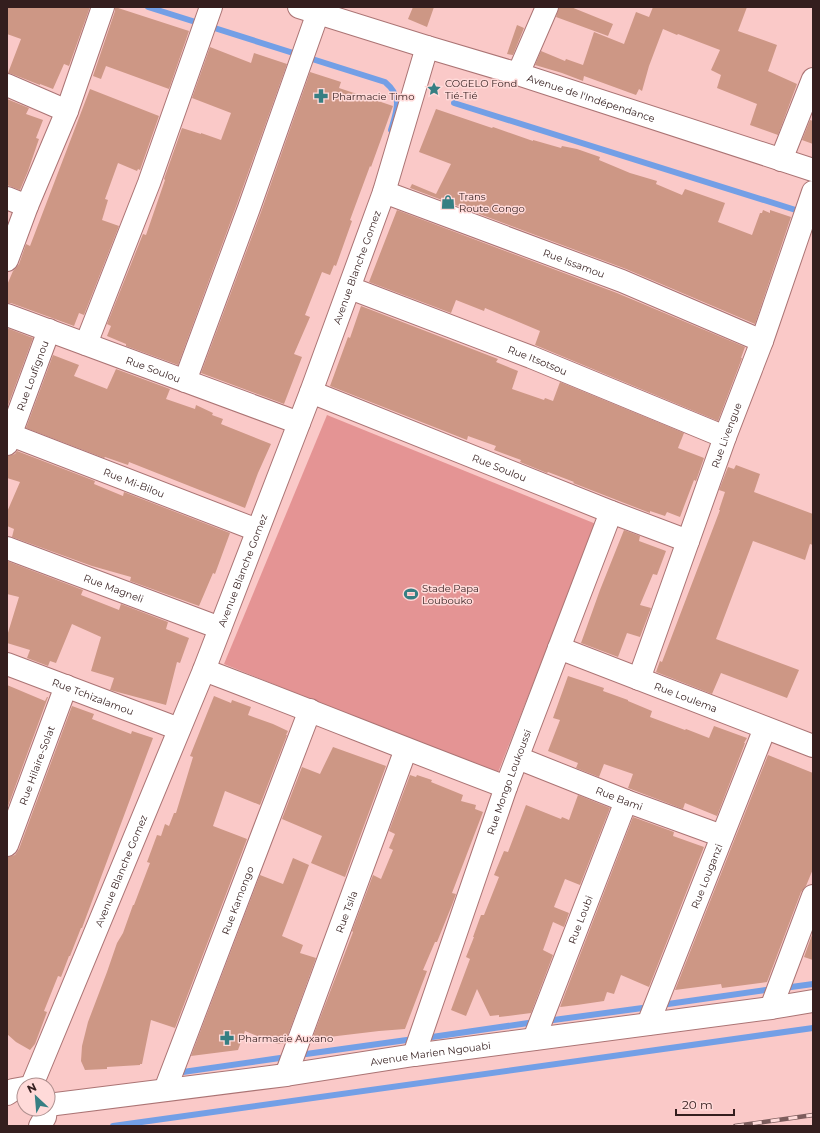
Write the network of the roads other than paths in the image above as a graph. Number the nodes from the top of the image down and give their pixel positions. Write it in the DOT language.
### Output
graph roads {
  1 [pos="103,7"];
  2 [pos="211,7"];
  3 [pos="547,7"];
  4 [pos="312,9"];
  5 [pos="427,47"];
  6 [pos="518,74"];
  7 [pos="813,79"];
  8 [pos="7,86"];
  9 [pos="67,110"];
  10 [pos="781,160"];
  11 [pos="813,170"];
  12 [pos="384,192"];
  13 [pos="813,192"];
  14 [pos="7,198"];
  15 [pos="27,206"];
  16 [pos="7,260"];
  17 [pos="350,288"];
  18 [pos="7,315"];
  19 [pos="49,330"];
  20 [pos="762,341"];
  21 [pos="86,344"];
  22 [pos="185,381"];
  23 [pos="312,392"];
  24 [pos="299,423"];
  25 [pos="725,437"];
  26 [pos="9,440"];
  27 [pos="611,512"];
  28 [pos="257,530"];
  29 [pos="688,541"];
  30 [pos="7,548"];
  31 [pos="220,628"];
  32 [pos="559,648"];
  33 [pos="7,664"];
  34 [pos="204,670"];
  35 [pos="639,679"];
  36 [pos="66,686"];
  37 [pos="310,710"];
  38 [pos="765,728"];
  39 [pos="179,729"];
  40 [pos="813,746"];
  41 [pos="406,749"];
  42 [pos="518,758"];
  43 [pos="506,787"];
  44 [pos="626,801"];
  45 [pos="722,836"];
  46 [pos="7,845"];
  47 [pos="813,896"];
  48 [pos="813,1001"];
  49 [pos="771,1008"];
  50 [pos="648,1024"];
  51 [pos="534,1039"];
  52 [pos="414,1055"];
  53 [pos="286,1075"];
  54 [pos="22,1077"];
  55 [pos="166,1090"];
  56 [pos="56,1104"];
  57 [pos="46,1117"];
  58 [pos="40,1126"];
  1 -- 9 [label="street"];
  2 -- 21 [label="street"];
  3 -- 6 [label="street"];
  4 -- 5 [label="street, Avenue de l'Indépendance"];
  4 -- 22 [label="street"];
  5 -- 6 [label="street, Avenue de l'Indépendance"];
  5 -- 12 [label="street, Avenue Blanche Gomez"];
  6 -- 10 [label="street, Avenue de l'Indépendance"];
  7 -- 10 [label="street"];
  8 -- 9 [label="street"];
  9 -- 15 [label="street"];
  10 -- 11 [label="street, Avenue de l'Indépendance"];
  12 -- 17 [label="street, Avenue Blanche Gomez"];
  12 -- 20 [label="street, Rue Issamou"];
  13 -- 20 [label="street, Rue Livengue"];
  14 -- 15 [label="street"];
  15 -- 16 [label="street"];
  17 -- 23 [label="street, Avenue Blanche Gomez"];
  17 -- 25 [label="street, Rue Itsotsou"];
  18 -- 19 [label="street, Rue Soulou"];
  19 -- 21 [label="street, Rue Soulou"];
  19 -- 26 [label="street, Rue Loufignou"];
  20 -- 25 [label="street, Rue Livengue"];
  21 -- 22 [label="street, Rue Soulou"];
  22 -- 24 [label="street, Rue Soulou"];
  23 -- 24 [label="street, Avenue Blanche Gomez"];
  23 -- 27 [label="street, Rue Soulou"];
  24 -- 28 [label="street, Avenue Blanche Gomez"];
  25 -- 29 [label="street, Rue Livengue"];
  26 -- 28 [label="street, Rue Mi-Bilou"];
  27 -- 29 [label="street, Rue Soulou"];
  27 -- 32 [label="street, Rue Mongo Loukoussi"];
  28 -- 31 [label="street, Avenue Blanche Gomez"];
  29 -- 35 [label="street, Rue Livengue"];
  30 -- 31 [label="street, Rue Magneli"];
  31 -- 34 [label="street, Avenue Blanche Gomez"];
  32 -- 35 [label="street, Rue Loulema"];
  32 -- 42 [label="street, Rue Mongo Loukoussi"];
  33 -- 36 [label="street, Rue Tchizalamou"];
  34 -- 37 [label="street"];
  34 -- 39 [label="street, Avenue Blanche Gomez"];
  35 -- 38 [label="street, Rue Loulema"];
  36 -- 39 [label="street, Rue Tchizalamou"];
  36 -- 46 [label="street, Rue Hilaire-Solat"];
  37 -- 41 [label="street"];
  37 -- 55 [label="street, Rue Kamongo"];
  38 -- 40 [label="street, Rue Loulema"];
  38 -- 45 [label="street, Rue Louganzi"];
  39 -- 54 [label="street, Avenue Blanche Gomez"];
  41 -- 43 [label="street"];
  41 -- 53 [label="street, Rue Tsila"];
  42 -- 43 [label="street, Rue Mongo Loukoussi"];
  42 -- 44 [label="street, Rue Bami"];
  43 -- 52 [label="street, Rue Mongo Loukoussi"];
  44 -- 45 [label="street, Rue Bami"];
  44 -- 51 [label="street, Rue Loubi"];
  45 -- 50 [label="street, Rue Louganzi"];
  47 -- 49 [label="street"];
  48 -- 49 [label="street, Avenue Marien Ngouabi"];
  49 -- 50 [label="street, Avenue Marien Ngouabi"];
  50 -- 51 [label="street, Avenue Marien Ngouabi"];
  51 -- 52 [label="street, Avenue Marien Ngouabi"];
  52 -- 53 [label="street, Avenue Marien Ngouabi"];
  53 -- 55 [label="street, Avenue Marien Ngouabi"];
  55 -- 56 [label="street, Avenue Marien Ngouabi"];
  57 -- 58 [label="street"];
}
